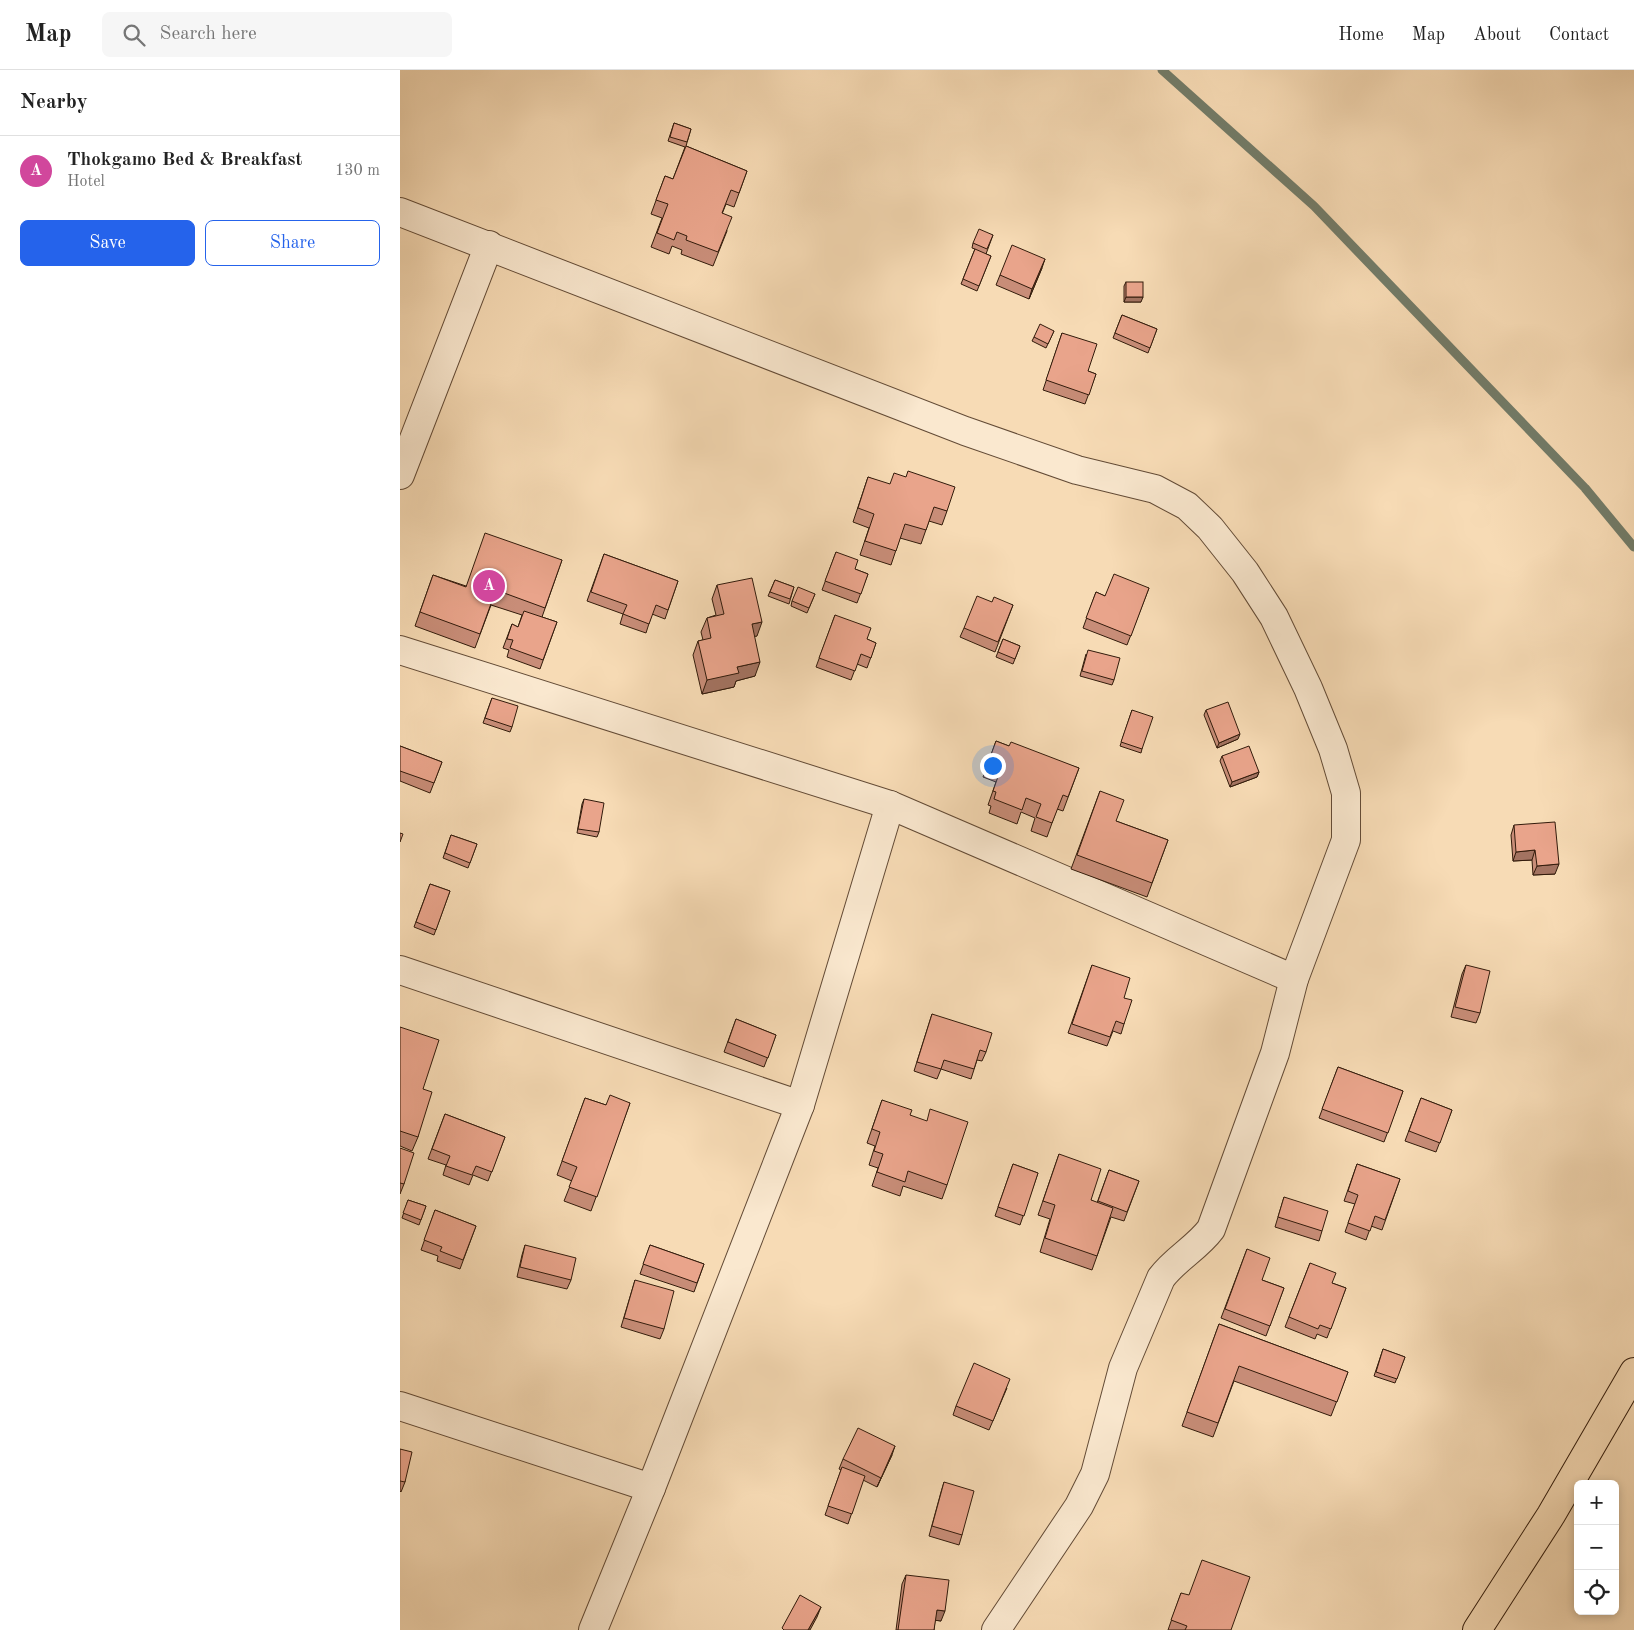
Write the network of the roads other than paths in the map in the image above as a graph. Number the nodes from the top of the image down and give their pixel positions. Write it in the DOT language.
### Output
graph roads {
  1 [pos="400,212"];
  2 [pos="489,245"];
  3 [pos="400,475"];
  4 [pos="400,650"];
  5 [pos="890,806"];
  6 [pos="400,970"];
  7 [pos="1294,979"];
  8 [pos="800,1105"];
  9 [pos="1634,1372"];
  10 [pos="400,1406"];
  11 [pos="651,1488"];
  12 [pos="593,1630"];
  13 [pos="996,1630"];
  14 [pos="1477,1630"];
  1 -- 2 [label="street"];
  2 -- 3 [label="street"];
  2 -- 7 [label="street"];
  4 -- 5 [label="street"];
  5 -- 7 [label="street"];
  5 -- 8 [label="street"];
  6 -- 8 [label="street"];
  7 -- 13 [label="street"];
  8 -- 11 [label="street"];
  9 -- 14 [label="highway"];
  10 -- 11 [label="street"];
  11 -- 12 [label="street"];
}
